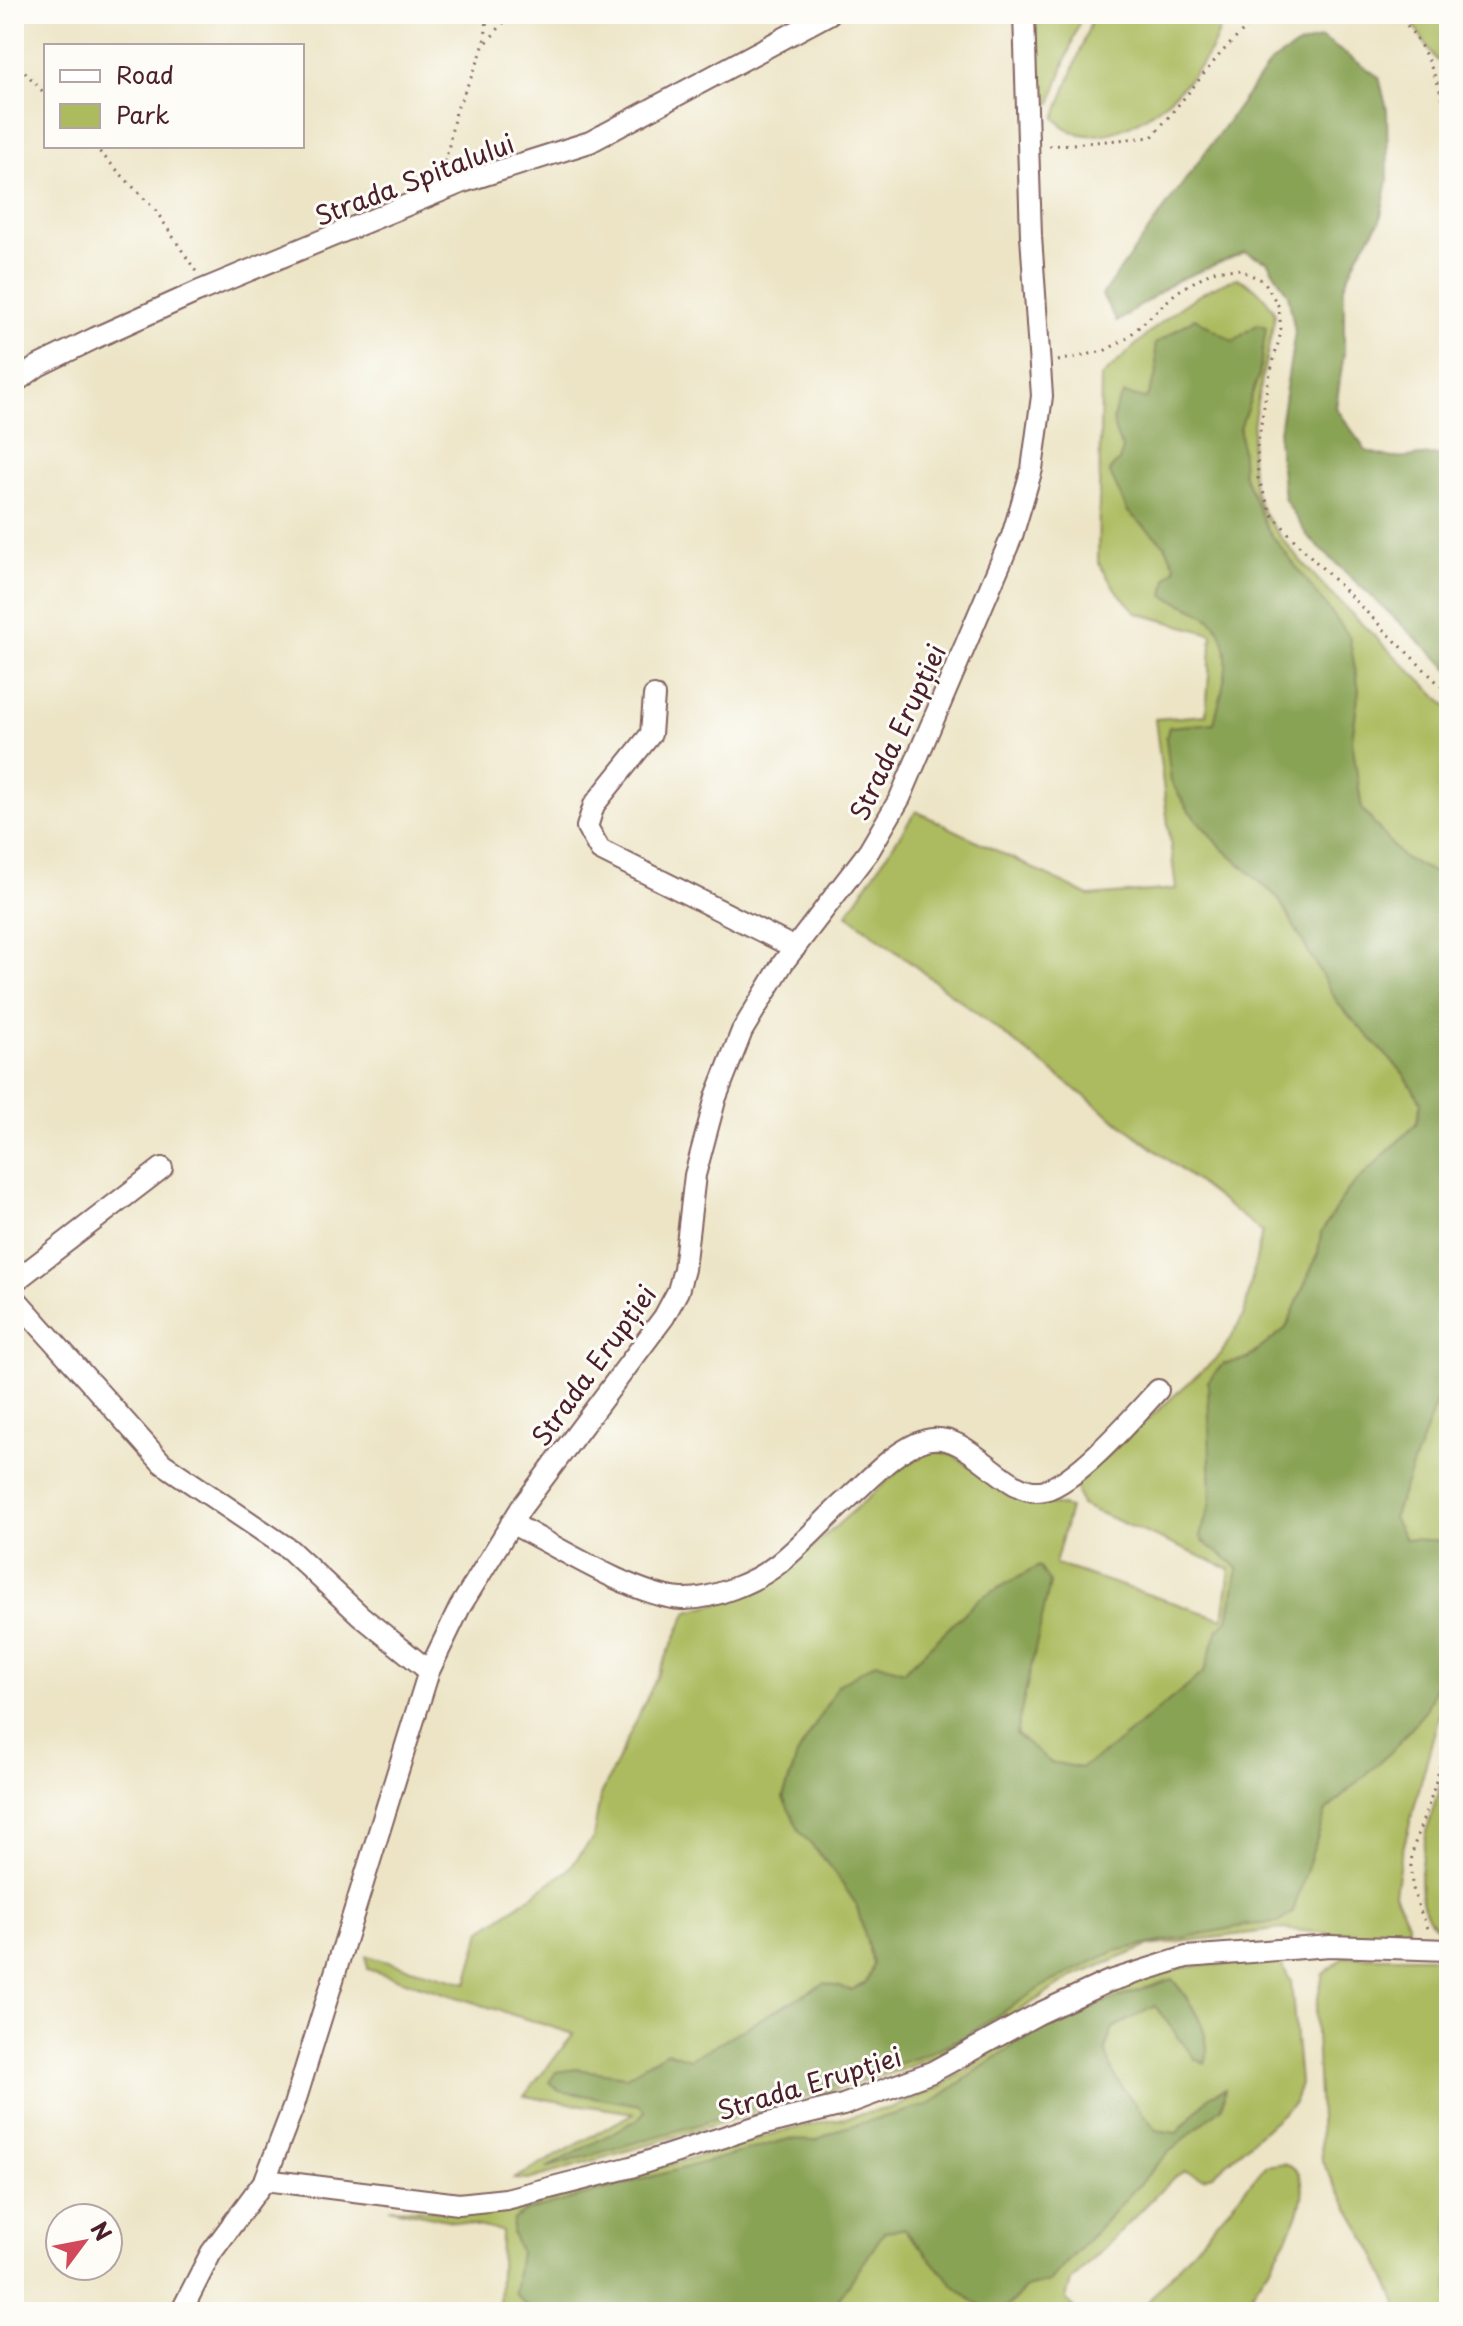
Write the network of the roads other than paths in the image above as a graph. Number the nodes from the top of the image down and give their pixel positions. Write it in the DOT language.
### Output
graph roads {
  1 [pos="829,14"];
  2 [pos="1024,14"];
  3 [pos="14,383"];
  4 [pos="654,696"];
  5 [pos="795,948"];
  6 [pos="162,1168"];
  7 [pos="14,1282"];
  8 [pos="14,1297"];
  9 [pos="1158,1390"];
  10 [pos="511,1523"];
  11 [pos="429,1671"];
  12 [pos="1444,1950"];
  13 [pos="265,2180"];
  14 [pos="181,2312"];
  1 -- 3 [label="street, Strada Spitalului"];
  2 -- 5 [label="street, Strada Erupției"];
  4 -- 5 [label="street"];
  5 -- 10 [label="street, Strada Erupției"];
  6 -- 7 [label="street"];
  8 -- 11 [label="street"];
  9 -- 10 [label="street"];
  10 -- 11 [label="street, Strada Erupției"];
  11 -- 13 [label="street, Strada Erupției"];
  12 -- 13 [label="street, Strada Erupției"];
  13 -- 14 [label="street, Strada Erupției"];
}
